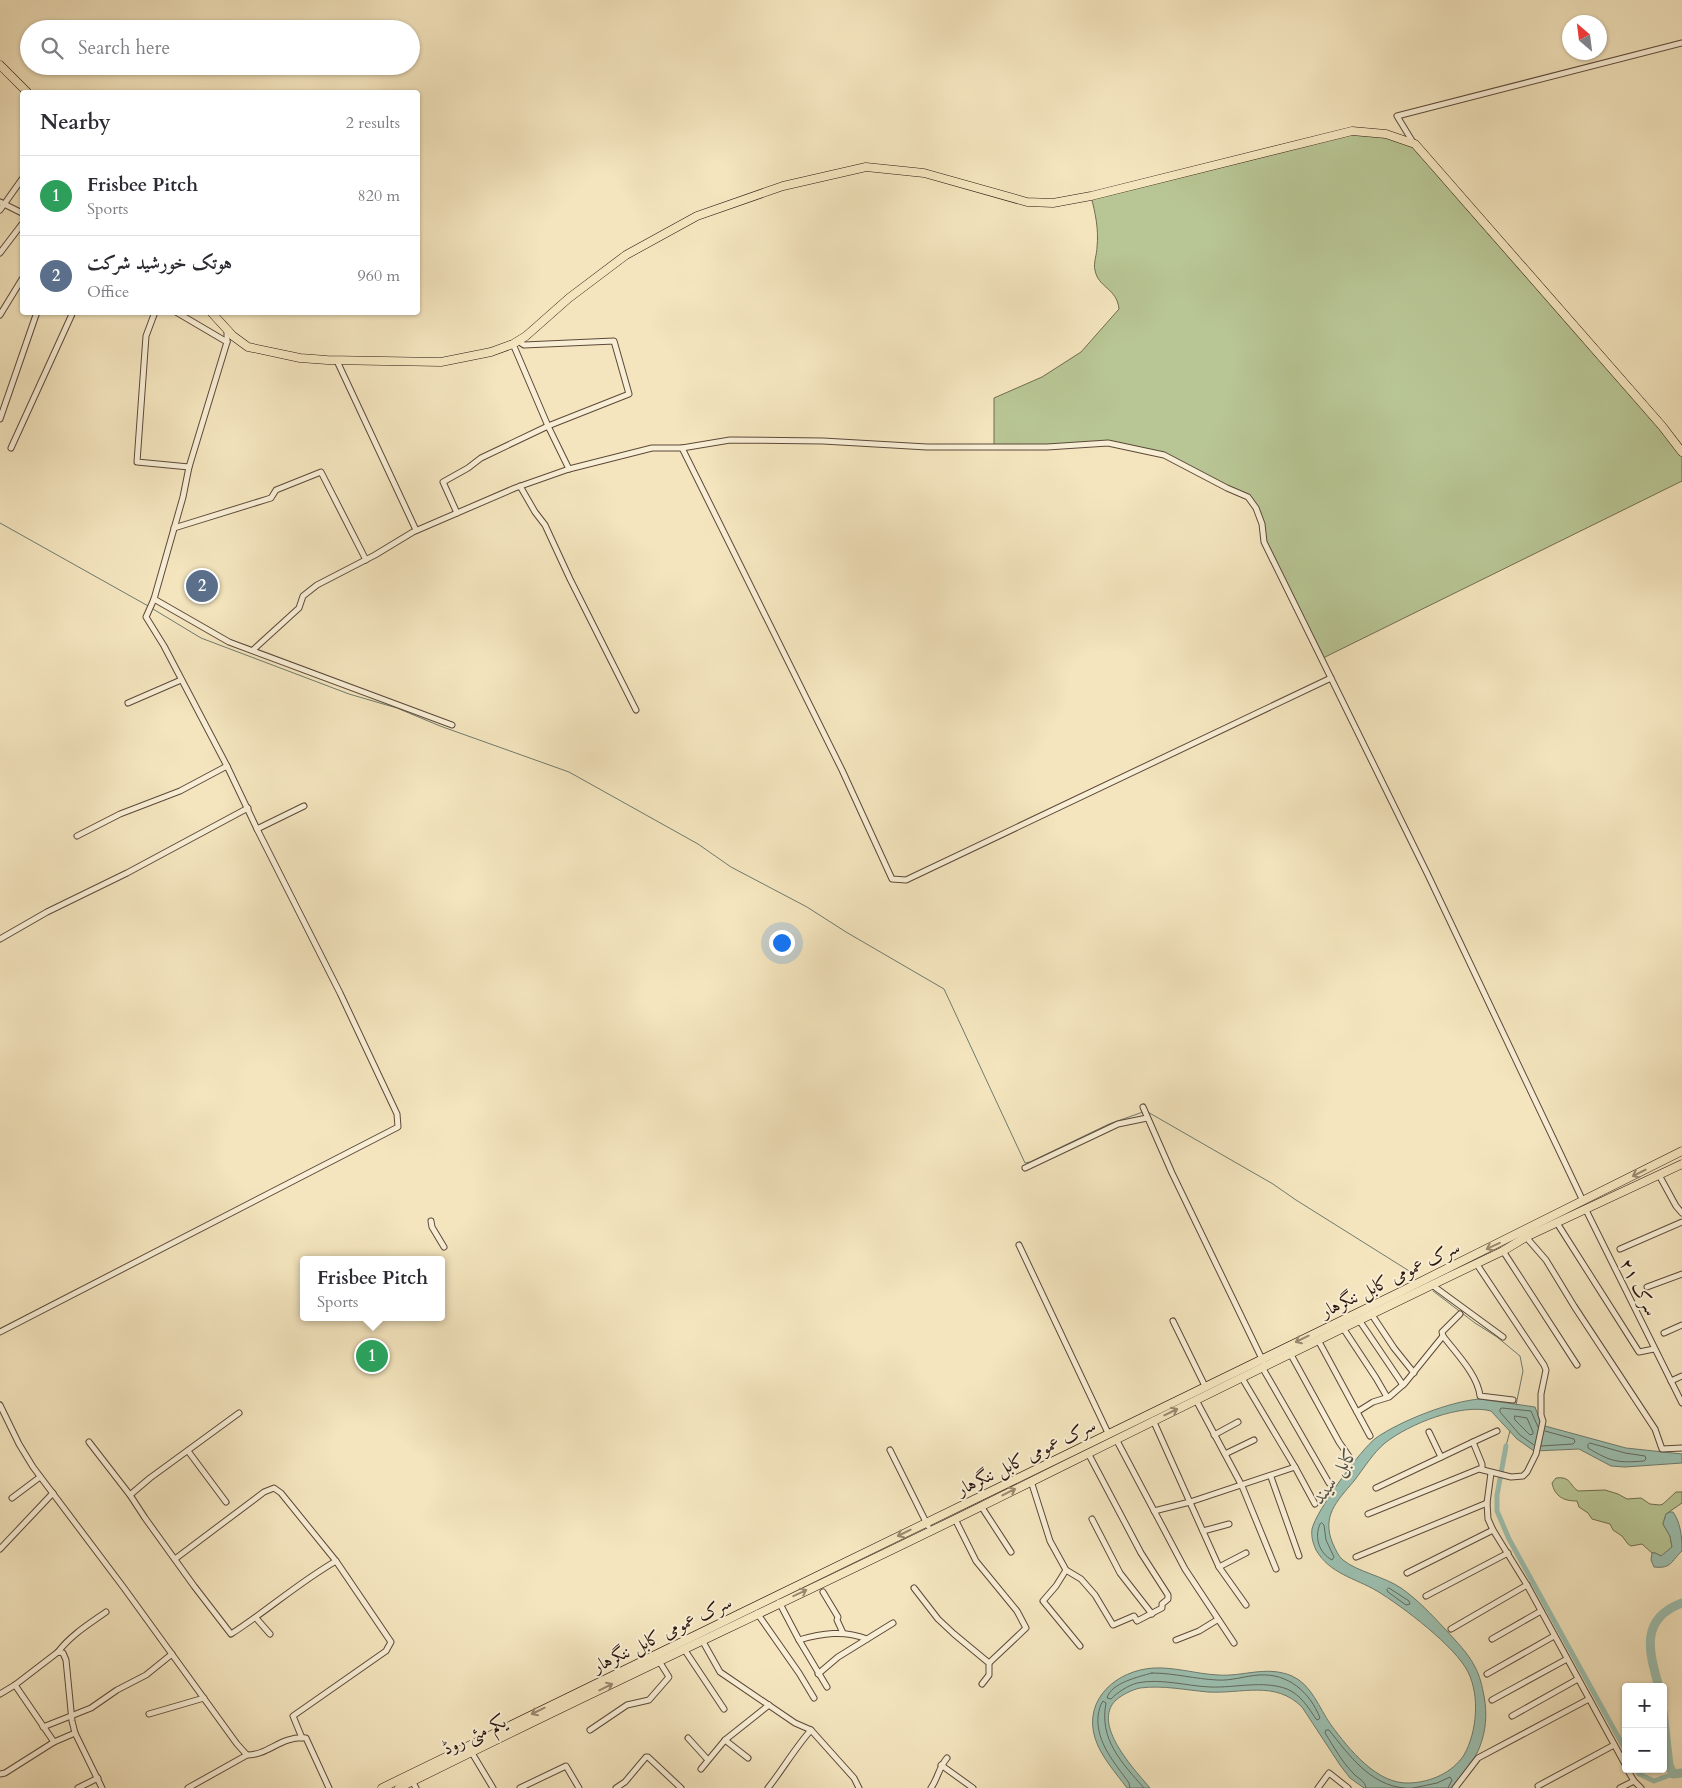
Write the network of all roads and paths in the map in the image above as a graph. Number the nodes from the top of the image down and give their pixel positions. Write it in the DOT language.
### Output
graph roads {
  1 [pos="1682,43"];
  2 [pos="0,65"];
  3 [pos="25,90"];
  4 [pos="1415,144"];
  5 [pos="20,182"];
  6 [pos="3,203"];
  7 [pos="0,210"];
  8 [pos="20,212"];
  9 [pos="20,227"];
  10 [pos="0,253"];
  11 [pos="20,282"];
  12 [pos="0,315"];
  13 [pos="36,315"];
  14 [pos="72,315"];
  15 [pos="154,315"];
  16 [pos="181,315"];
  17 [pos="214,315"];
  18 [pos="227,329"];
  19 [pos="227,342"];
  20 [pos="515,342"];
  21 [pos="337,361"];
  22 [pos="0,419"];
  23 [pos="548,426"];
  24 [pos="12,448"];
  25 [pos="682,448"];
  26 [pos="1682,452"];
  27 [pos="189,467"];
  28 [pos="569,469"];
  29 [pos="520,486"];
  30 [pos="456,513"];
  31 [pos="174,528"];
  32 [pos="416,530"];
  33 [pos="366,560"];
  34 [pos="154,599"];
  35 [pos="252,650"];
  36 [pos="1331,678"];
  37 [pos="182,680"];
  38 [pos="128,703"];
  39 [pos="636,710"];
  40 [pos="452,725"];
  41 [pos="227,766"];
  42 [pos="304,806"];
  43 [pos="248,808"];
  44 [pos="257,829"];
  45 [pos="77,836"];
  46 [pos="0,939"];
  47 [pos="1143,1107"];
  48 [pos="1147,1118"];
  49 [pos="1682,1151"];
  50 [pos="1682,1164"];
  51 [pos="1025,1168"];
  52 [pos="1659,1174"];
  53 [pos="1583,1201"];
  54 [pos="1587,1210"];
  55 [pos="1682,1212"];
  56 [pos="431,1221"];
  57 [pos="1682,1222"];
  58 [pos="1556,1223"];
  59 [pos="1526,1238"];
  60 [pos="1019,1245"];
  61 [pos="444,1247"];
  62 [pos="1620,1249"];
  63 [pos="1503,1251"];
  64 [pos="1476,1263"];
  65 [pos="1682,1274"];
  66 [pos="1432,1284"];
  67 [pos="1647,1287"];
  68 [pos="1460,1314"];
  69 [pos="1372,1315"];
  70 [pos="1359,1320"];
  71 [pos="1173,1321"];
  72 [pos="1682,1325"];
  73 [pos="1343,1328"];
  74 [pos="0,1332"];
  75 [pos="1664,1333"];
  76 [pos="1443,1336"];
  77 [pos="1503,1338"];
  78 [pos="1318,1340"];
  79 [pos="1654,1348"];
  80 [pos="1290,1354"];
  81 [pos="1263,1364"];
  82 [pos="1577,1365"];
  83 [pos="1414,1373"];
  84 [pos="1682,1376"];
  85 [pos="1242,1378"];
  86 [pos="1670,1381"];
  87 [pos="1402,1385"];
  88 [pos="1205,1386"];
  89 [pos="1387,1397"];
  90 [pos="1196,1400"];
  91 [pos="1513,1400"];
  92 [pos="1682,1403"];
  93 [pos="0,1405"];
  94 [pos="1357,1412"];
  95 [pos="239,1413"];
  96 [pos="1153,1420"];
  97 [pos="1238,1422"];
  98 [pos="1497,1431"];
  99 [pos="1429,1432"];
  100 [pos="1108,1433"];
  101 [pos="1214,1435"];
  102 [pos="1370,1436"];
  103 [pos="1116,1439"];
  104 [pos="1254,1440"];
  105 [pos="90,1442"];
  106 [pos="1473,1442"];
  107 [pos="1682,1448"];
  108 [pos="890,1450"];
  109 [pos="188,1451"];
  110 [pos="1088,1452"];
  111 [pos="1225,1454"];
  112 [pos="1441,1457"];
  113 [pos="1350,1458"];
  114 [pos="1295,1467"];
  115 [pos="1482,1469"];
  116 [pos="1497,1474"];
  117 [pos="40,1477"];
  118 [pos="1271,1477"];
  119 [pos="1031,1481"];
  120 [pos="1329,1483"];
  121 [pos="1242,1486"];
  122 [pos="1376,1488"];
  123 [pos="53,1493"];
  124 [pos="130,1495"];
  125 [pos="12,1498"];
  126 [pos="226,1502"];
  127 [pos="1190,1502"];
  128 [pos="1487,1503"];
  129 [pos="1314,1504"];
  130 [pos="981,1506"];
  131 [pos="1154,1511"];
  132 [pos="1368,1514"];
  133 [pos="955,1519"];
  134 [pos="1092,1519"];
  135 [pos="926,1522"];
  136 [pos="1229,1524"];
  137 [pos="1493,1530"];
  138 [pos="930,1531"];
  139 [pos="1202,1531"];
  140 [pos="0,1549"];
  141 [pos="1011,1552"];
  142 [pos="1246,1553"];
  143 [pos="1508,1553"];
  144 [pos="1299,1556"];
  145 [pos="1356,1557"];
  146 [pos="175,1559"];
  147 [pos="336,1561"];
  148 [pos="1219,1567"];
  149 [pos="1276,1569"];
  150 [pos="1066,1570"];
  151 [pos="1407,1573"];
  152 [pos="1526,1585"];
  153 [pos="914,1588"];
  154 [pos="823,1592"];
  155 [pos="1426,1596"];
  156 [pos="780,1602"];
  157 [pos="1246,1605"];
  158 [pos="1541,1611"];
  159 [pos="106,1612"];
  160 [pos="757,1613"];
  161 [pos="1152,1614"];
  162 [pos="256,1618"];
  163 [pos="1217,1620"];
  164 [pos="892,1623"];
  165 [pos="1451,1629"];
  166 [pos="843,1633"];
  167 [pos="270,1634"];
  168 [pos="1554,1636"];
  169 [pos="867,1639"];
  170 [pos="1492,1639"];
  171 [pos="702,1640"];
  172 [pos="799,1640"];
  173 [pos="1176,1640"];
  174 [pos="1234,1643"];
  175 [pos="1080,1646"];
  176 [pos="684,1649"];
  177 [pos="58,1652"];
  178 [pos="172,1654"];
  179 [pos="1567,1659"];
  180 [pos="659,1661"];
  181 [pos="989,1663"];
  182 [pos="818,1674"];
  183 [pos="1487,1674"];
  184 [pos="1578,1679"];
  185 [pos="982,1684"];
  186 [pos="15,1685"];
  187 [pos="827,1687"];
  188 [pos="0,1694"];
  189 [pos="204,1698"];
  190 [pos="814,1698"];
  191 [pos="1589,1699"];
  192 [pos="1492,1700"];
  193 [pos="770,1705"];
  194 [pos="562,1708"];
  195 [pos="724,1709"];
  196 [pos="149,1714"];
  197 [pos="71,1716"];
  198 [pos="1512,1716"];
  199 [pos="43,1727"];
  200 [pos="590,1730"];
  201 [pos="811,1730"];
  202 [pos="75,1733"];
  203 [pos="302,1738"];
  204 [pos="688,1738"];
  205 [pos="725,1740"];
  206 [pos="54,1742"];
  207 [pos="1614,1745"];
  208 [pos="472,1753"];
  209 [pos="247,1755"];
  210 [pos="748,1758"];
  211 [pos="947,1758"];
  212 [pos="1622,1759"];
  213 [pos="708,1760"];
  214 [pos="941,1765"];
  215 [pos="701,1769"];
  216 [pos="1630,1773"];
  217 [pos="0,1774"];
  218 [pos="98,1778"];
  219 [pos="1634,1781"];
  220 [pos="414,1785"];
  221 [pos="1538,1786"];
  222 [pos="79,1788"];
  223 [pos="102,1788"];
  224 [pos="188,1788"];
  225 [pos="329,1788"];
  226 [pos="382,1788"];
  227 [pos="399,1788"];
  228 [pos="493,1788"];
  229 [pos="520,1788"];
  230 [pos="579,1788"];
  231 [pos="616,1788"];
  232 [pos="681,1788"];
  233 [pos="768,1788"];
  234 [pos="859,1788"];
  235 [pos="931,1788"];
  236 [pos="973,1788"];
  237 [pos="1318,1788"];
  238 [pos="1348,1788"];
  239 [pos="1455,1788"];
  240 [pos="1620,1788"];
  241 [pos="1641,1788"];
  1 -- 4 [label="street"];
  2 -- 3 [label="highway"];
  4 -- 20 [label="highway"];
  4 -- 26 [label="highway"];
  5 -- 6 [label="street"];
  6 -- 7 [label="street"];
  6 -- 8 [label="street"];
  9 -- 10 [label="street"];
  11 -- 12 [label="street"];
  13 -- 22 [label="street"];
  14 -- 24 [label="street"];
  15 -- 27 [label="street"];
  16 -- 19 [label="street"];
  17 -- 18 [label="highway"];
  18 -- 19 [label="street"];
  18 -- 21 [label="highway"];
  19 -- 27 [label="street"];
  20 -- 21 [label="highway"];
  20 -- 23 [label="street"];
  20 -- 23 [label="street"];
  21 -- 32 [label="street"];
  23 -- 28 [label="street"];
  23 -- 30 [label="street"];
  25 -- 28 [label="street"];
  25 -- 36 [label="street"];
  25 -- 36 [label="street"];
  27 -- 31 [label="street"];
  28 -- 29 [label="street"];
  29 -- 30 [label="street"];
  29 -- 39 [label="street"];
  30 -- 32 [label="street"];
  31 -- 33 [label="street"];
  31 -- 34 [label="street"];
  32 -- 33 [label="street"];
  33 -- 35 [label="street"];
  34 -- 35 [label="street"];
  34 -- 37 [label="street"];
  35 -- 40 [label="street"];
  36 -- 53 [label="street"];
  37 -- 38 [label="street"];
  37 -- 41 [label="street"];
  41 -- 43 [label="street"];
  41 -- 45 [label="street"];
  42 -- 44 [label="street"];
  43 -- 44 [label="street"];
  43 -- 46 [label="street"];
  44 -- 74 [label="street"];
  47 -- 48 [label="street"];
  48 -- 51 [label="street"];
  48 -- 81 [label="street"];
  49 -- 53 [label="highway, سرک عمومی کابل ننگرهار, one-way"];
  50 -- 52 [label="highway, سرک عمومی کابل ننگرهار"];
  52 -- 54 [label="highway, سرک عمومی کابل ننگرهار"];
  52 -- 55 [label="street"];
  53 -- 54 [label="highway"];
  53 -- 81 [label="highway, سرک عمومی کابل ننگرهار, one-way"];
  54 -- 58 [label="highway, سرک عمومی کابل ننگرهار"];
  54 -- 79 [label="street, سرک ۲۱"];
  56 -- 61 [label="street"];
  57 -- 62 [label="street"];
  58 -- 59 [label="highway, سرک عمومی کابل ننگرهار"];
  58 -- 79 [label="street"];
  59 -- 63 [label="highway, سرک عمومی کابل ننگرهار"];
  59 -- 107 [label="street"];
  60 -- 100 [label="street"];
  63 -- 64 [label="highway, سرک عمومی کابل ننگرهار"];
  63 -- 82 [label="street"];
  64 -- 66 [label="highway, سرک عمومی کابل ننگرهار"];
  64 -- 116 [label="street"];
  65 -- 67 [label="street"];
  66 -- 69 [label="highway, سرک عمومی کابل ننگرهار"];
  66 -- 77 [label="street"];
  68 -- 76 [label="street"];
  69 -- 70 [label="highway, سرک عمومی کابل ننگرهار"];
  69 -- 83 [label="street"];
  70 -- 73 [label="highway, سرک عمومی کابل ننگرهار"];
  70 -- 87 [label="street"];
  71 -- 88 [label="street"];
  72 -- 75 [label="street"];
  73 -- 78 [label="highway, سرک عمومی کابل ننگرهار"];
  73 -- 89 [label="street"];
  76 -- 83 [label="street"];
  76 -- 91 [label="street"];
  78 -- 80 [label="highway, سرک عمومی کابل ننگرهار"];
  78 -- 94 [label="street"];
  79 -- 86 [label="street, سرک ۲۱"];
  80 -- 81 [label="highway, سرک عمومی کابل ننگرهار"];
  80 -- 113 [label="street"];
  81 -- 85 [label="highway, سرک عمومی کابل ننگرهار"];
  81 -- 88 [label="highway, سرک عمومی کابل ننگرهار"];
  81 -- 120 [label="street"];
  83 -- 87 [label="street"];
  84 -- 86 [label="street"];
  85 -- 90 [label="highway, سرک عمومی کابل ننگرهار"];
  85 -- 114 [label="street"];
  86 -- 92 [label="street, سرک ۲۱"];
  87 -- 89 [label="street"];
  88 -- 100 [label="highway, سرک عمومی کابل ننگرهار"];
  89 -- 94 [label="street"];
  96 -- 90 [label="highway, سرک عمومی کابل ننگرهار, one-way"];
  90 -- 101 [label="street"];
  93 -- 117 [label="street"];
  94 -- 102 [label="street"];
  95 -- 109 [label="street"];
  96 -- 103 [label="highway, سرک عمومی کابل ننگرهار"];
  96 -- 127 [label="street"];
  97 -- 101 [label="street"];
  98 -- 106 [label="street"];
  99 -- 112 [label="street"];
  100 -- 135 [label="highway, سرک عمومی کابل ننگرهار"];
  101 -- 111 [label="street"];
  103 -- 110 [label="highway, سرک عمومی کابل ننگرهار"];
  103 -- 131 [label="street"];
  104 -- 111 [label="street"];
  105 -- 124 [label="street"];
  106 -- 112 [label="street"];
  106 -- 115 [label="street"];
  108 -- 135 [label="street"];
  109 -- 124 [label="street"];
  109 -- 126 [label="street"];
  110 -- 119 [label="highway, سرک عمومی کابل ننگرهار"];
  110 -- 161 [label="street"];
  111 -- 121 [label="street"];
  112 -- 122 [label="street"];
  114 -- 118 [label="street"];
  114 -- 129 [label="street"];
  115 -- 116 [label="street"];
  115 -- 132 [label="street"];
  116 -- 128 [label="street"];
  117 -- 123 [label="street"];
  117 -- 125 [label="street"];
  118 -- 121 [label="street"];
  118 -- 144 [label="street"];
  130 -- 119 [label="highway, سرک عمومی کابل ننگرهار, one-way"];
  119 -- 150 [label="street"];
  121 -- 127 [label="street"];
  121 -- 149 [label="street"];
  123 -- 140 [label="street"];
  123 -- 178 [label="street"];
  124 -- 146 [label="street"];
  127 -- 131 [label="street"];
  127 -- 139 [label="street"];
  128 -- 137 [label="street"];
  128 -- 145 [label="street"];
  130 -- 133 [label="highway, سرک عمومی کابل ننگرهار"];
  130 -- 141 [label="street"];
  131 -- 163 [label="street"];
  133 -- 138 [label="highway, سرک عمومی کابل ننگرهار"];
  133 -- 181 [label="street"];
  134 -- 161 [label="street"];
  135 -- 138 [label="street"];
  135 -- 226 [label="highway, سرک عمومی کابل ننگرهار, one-way"];
  136 -- 139 [label="street"];
  137 -- 143 [label="street"];
  137 -- 151 [label="street"];
  156 -- 138 [label="highway, سرک عمومی کابل ننگرهار, one-way"];
  139 -- 148 [label="street"];
  142 -- 148 [label="street"];
  143 -- 152 [label="street"];
  143 -- 155 [label="street"];
  146 -- 147 [label="street"];
  146 -- 162 [label="street"];
  147 -- 162 [label="street"];
  147 -- 203 [label="street"];
  148 -- 157 [label="street"];
  150 -- 161 [label="street"];
  150 -- 175 [label="street"];
  152 -- 158 [label="street"];
  152 -- 165 [label="street"];
  153 -- 181 [label="street"];
  154 -- 166 [label="street"];
  156 -- 160 [label="highway, سرک عمومی کابل ننگرهار"];
  156 -- 172 [label="street"];
  158 -- 168 [label="street"];
  158 -- 170 [label="street"];
  159 -- 177 [label="street"];
  160 -- 171 [label="highway, سرک عمومی کابل ننگرهار"];
  160 -- 190 [label="street"];
  162 -- 167 [label="street"];
  163 -- 173 [label="street"];
  163 -- 174 [label="street"];
  164 -- 169 [label="street"];
  166 -- 169 [label="street"];
  166 -- 172 [label="street"];
  168 -- 179 [label="street"];
  168 -- 183 [label="street"];
  169 -- 182 [label="street"];
  171 -- 176 [label="highway, سرک عمومی کابل ننگرهار"];
  171 -- 193 [label="street"];
  172 -- 182 [label="street"];
  176 -- 180 [label="highway, سرک عمومی کابل ننگرهار"];
  176 -- 195 [label="street"];
  177 -- 186 [label="street"];
  177 -- 197 [label="street"];
  178 -- 189 [label="street"];
  178 -- 197 [label="street"];
  179 -- 184 [label="street"];
  179 -- 192 [label="street"];
  194 -- 180 [label="highway, سرک عمومی کابل ننگرهار, one-way"];
  180 -- 200 [label="street"];
  181 -- 185 [label="street"];
  182 -- 187 [label="street"];
  184 -- 191 [label="street"];
  184 -- 198 [label="street"];
  186 -- 188 [label="street"];
  186 -- 199 [label="street"];
  189 -- 196 [label="street"];
  189 -- 209 [label="street"];
  191 -- 207 [label="street"];
  191 -- 239 [label="street"];
  193 -- 201 [label="street"];
  193 -- 205 [label="street"];
  194 -- 208 [label="highway, یکم مئی روڈ"];
  197 -- 199 [label="street"];
  197 -- 202 [label="street"];
  199 -- 206 [label="street"];
  201 -- 233 [label="street"];
  201 -- 234 [label="street"];
  202 -- 206 [label="street"];
  202 -- 218 [label="street"];
  203 -- 209 [label="street"];
  203 -- 225 [label="street"];
  204 -- 213 [label="street"];
  205 -- 210 [label="street"];
  205 -- 213 [label="street"];
  206 -- 217 [label="street"];
  207 -- 212 [label="street"];
  207 -- 221 [label="street"];
  208 -- 220 [label="highway, یکم مئی روڈ"];
  208 -- 228 [label="street"];
  209 -- 224 [label="street"];
  211 -- 214 [label="street"];
  213 -- 215 [label="street"];
  214 -- 235 [label="street"];
  214 -- 236 [label="street"];
  216 -- 219 [label="street"];
  218 -- 222 [label="street"];
  218 -- 223 [label="street"];
  219 -- 240 [label="street"];
  219 -- 241 [label="street"];
  220 -- 227 [label="highway, یکم مئی روڈ"];
  229 -- 230 [label="street"];
  231 -- 232 [label="street"];
  237 -- 238 [label="street"];
}
